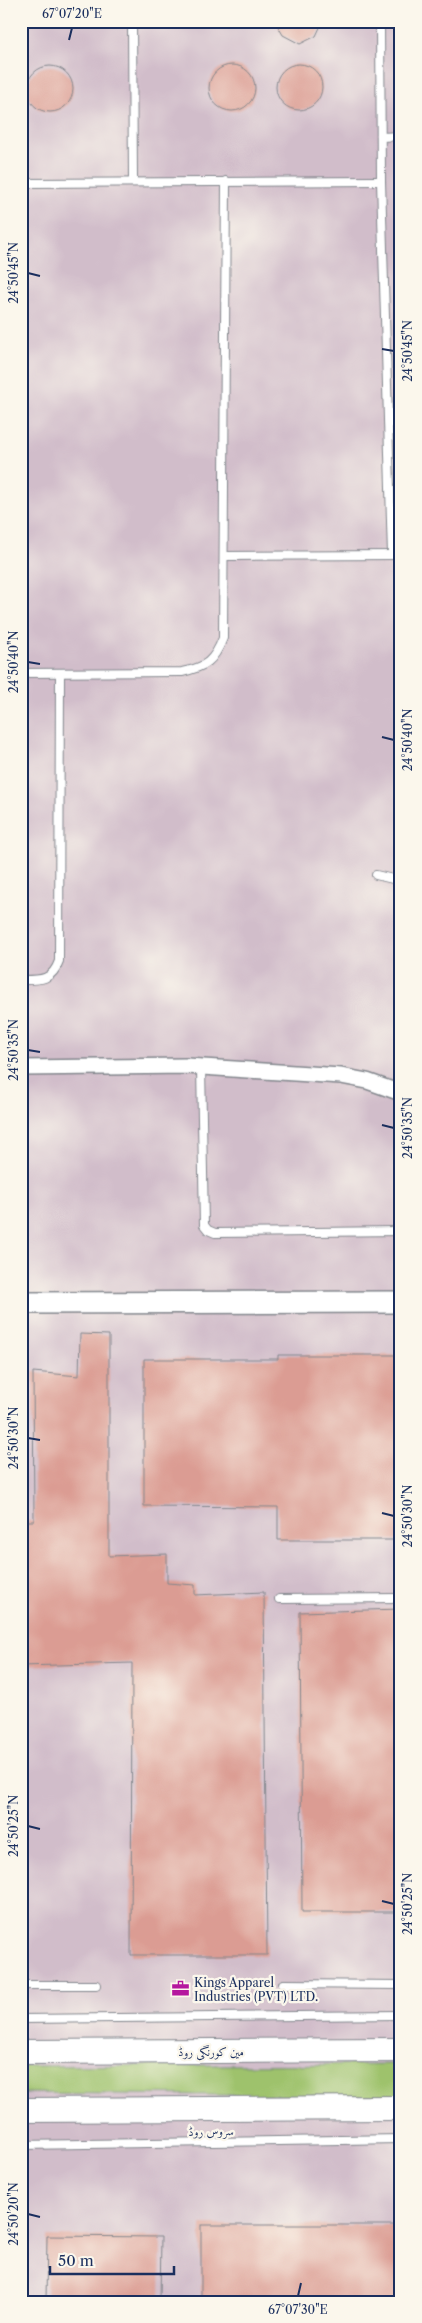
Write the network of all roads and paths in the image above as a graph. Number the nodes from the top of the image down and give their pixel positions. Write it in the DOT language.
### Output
graph roads {
  1 [pos="132,21"];
  2 [pos="380,21"];
  3 [pos="381,136"];
  4 [pos="401,136"];
  5 [pos="226,181"];
  6 [pos="381,181"];
  7 [pos="133,182"];
  8 [pos="21,183"];
  9 [pos="392,555"];
  10 [pos="401,555"];
  11 [pos="224,556"];
  12 [pos="21,673"];
  13 [pos="60,673"];
  14 [pos="376,876"];
  15 [pos="401,881"];
  16 [pos="21,980"];
  17 [pos="201,1067"];
  18 [pos="21,1068"];
  19 [pos="401,1093"];
  20 [pos="401,1231"];
  21 [pos="401,1302"];
  22 [pos="21,1303"];
  23 [pos="401,1598"];
  24 [pos="279,1599"];
  25 [pos="283,1984"];
  26 [pos="21,1985"];
  27 [pos="96,1985"];
  28 [pos="401,1985"];
  29 [pos="401,2015"];
  30 [pos="21,2019"];
  31 [pos="401,2050"];
  32 [pos="21,2052"];
  33 [pos="401,2108"];
  34 [pos="21,2110"];
  35 [pos="401,2139"];
  36 [pos="21,2145"];
  1 -- 7 [label="lane"];
  2 -- 3 [label="lane"];
  3 -- 4 [label="lane"];
  3 -- 6 [label="lane"];
  5 -- 6 [label="lane"];
  5 -- 7 [label="lane"];
  5 -- 11 [label="lane"];
  6 -- 9 [label="lane"];
  7 -- 8 [label="lane"];
  9 -- 10 [label="lane"];
  9 -- 11 [label="lane"];
  11 -- 13 [label="lane"];
  12 -- 13 [label="lane"];
  13 -- 16 [label="lane"];
  14 -- 15 [label="lane"];
  17 -- 18 [label="street"];
  17 -- 19 [label="street"];
  17 -- 20 [label="lane"];
  21 -- 22 [label="street"];
  23 -- 24 [label="lane"];
  25 -- 28 [label="lane"];
  26 -- 27 [label="lane"];
  29 -- 30 [label="lane"];
  31 -- 32 [label="main road, مین کورنگی روڈ"];
  33 -- 34 [label="main road"];
  35 -- 36 [label="lane, سروس روڈ"];
}
